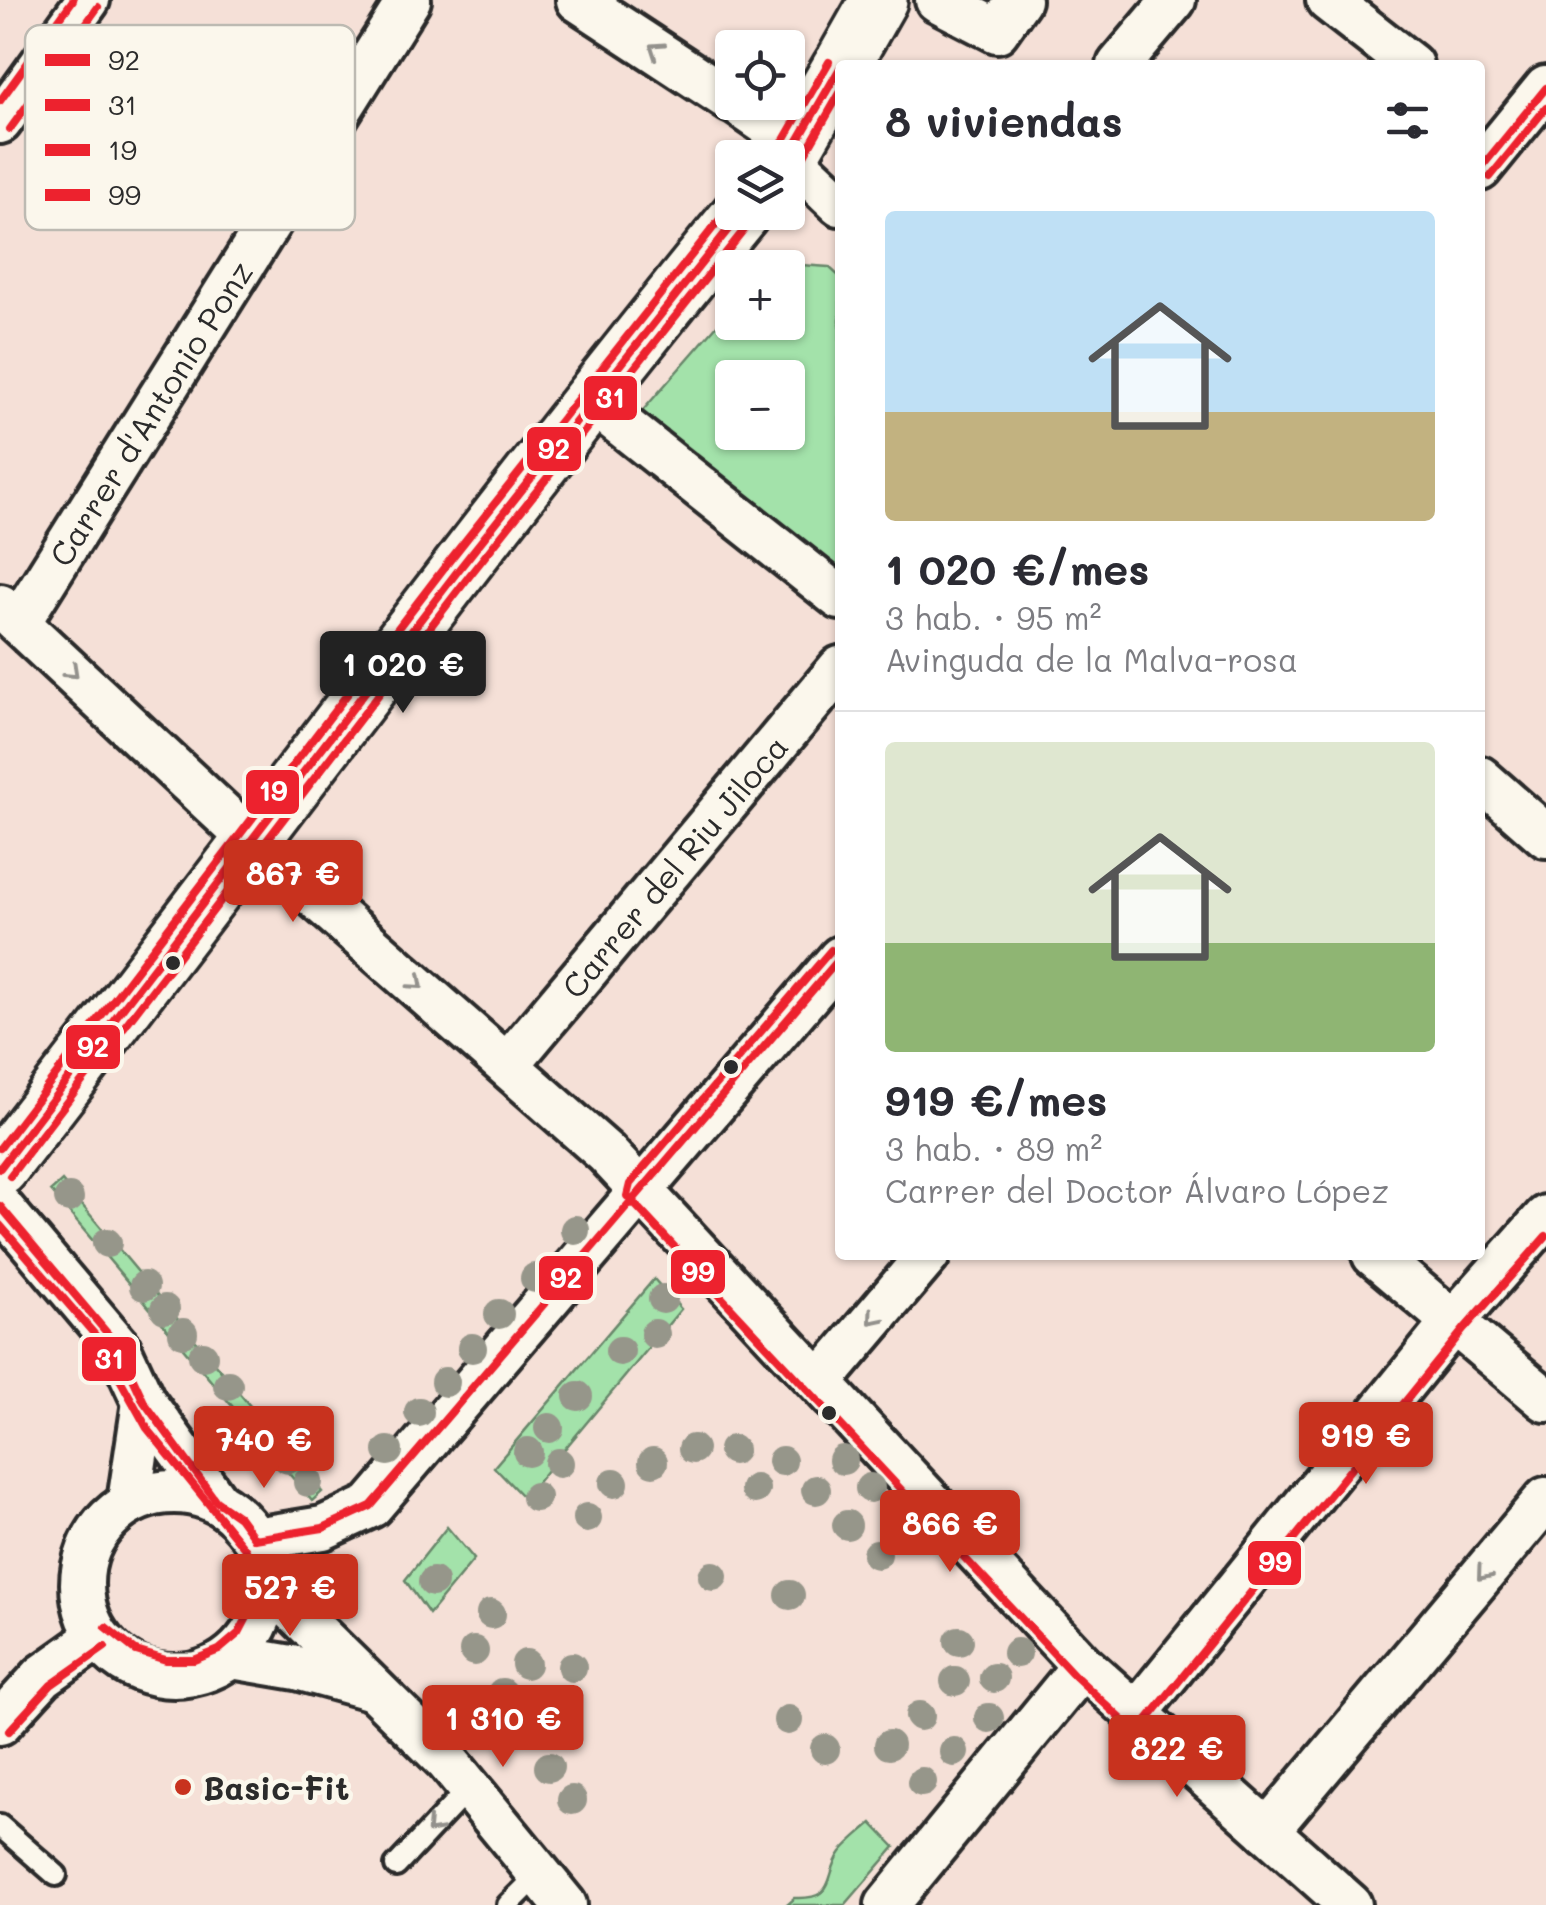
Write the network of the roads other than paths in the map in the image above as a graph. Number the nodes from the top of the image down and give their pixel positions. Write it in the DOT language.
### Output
graph roads {
  1 [pos="88,0"];
  2 [pos="409,0"];
  3 [pos="578,0"];
  4 [pos="880,0"];
  5 [pos="937,0"];
  6 [pos="1019,0"];
  7 [pos="1174,0"];
  8 [pos="1328,0"];
  9 [pos="70,25"];
  10 [pos="845,60"];
  11 [pos="1123,60"];
  12 [pos="1405,60"];
  13 [pos="835,76"];
  14 [pos="355,83"];
  15 [pos="25,87"];
  16 [pos="1546,88"];
  17 [pos="715,90"];
  18 [pos="755,120"];
  19 [pos="0,122"];
  20 [pos="777,140"];
  21 [pos="798,140"];
  22 [pos="1488,142"];
  23 [pos="805,167"];
  24 [pos="835,199"];
  25 [pos="260,230"];
  26 [pos="727,230"];
  27 [pos="589,399"];
  28 [pos="835,594"];
  29 [pos="10,614"];
  30 [pos="835,674"];
  31 [pos="1485,782"];
  32 [pos="1546,836"];
  33 [pos="254,842"];
  34 [pos="835,964"];
  35 [pos="509,1063"];
  36 [pos="0,1168"];
  37 [pos="639,1192"];
  38 [pos="0,1206"];
  39 [pos="1546,1217"];
  40 [pos="924,1260"];
  41 [pos="1380,1260"];
  42 [pos="1454,1321"];
  43 [pos="820,1382"];
  44 [pos="1546,1400"];
  45 [pos="144,1402"];
  46 [pos="1546,1499"];
  47 [pos="129,1502"];
  48 [pos="216,1502"];
  49 [pos="255,1539"];
  50 [pos="267,1584"];
  51 [pos="98,1637"];
  52 [pos="232,1656"];
  53 [pos="1083,1666"];
  54 [pos="378,1691"];
  55 [pos="1135,1715"];
  56 [pos="0,1722"];
  57 [pos="470,1787"];
  58 [pos="0,1826"];
  59 [pos="1266,1831"];
  60 [pos="396,1866"];
  61 [pos="56,1875"];
  62 [pos="553,1889"];
  63 [pos="508,1905"];
  64 [pos="887,1905"];
  65 [pos="1350,1905"];
  1 -- 9 [label="street"];
  2 -- 14 [label="street, Carrer d'Antonio Ponz"];
  17 -- 3 [label="street, one-way"];
  4 -- 10 [label="street"];
  5 -- 6 [label="street"];
  7 -- 11 [label="street"];
  8 -- 12 [label="street"];
  13 -- 21 [label="street"];
  15 -- 19 [label="street"];
  16 -- 22 [label="street"];
  18 -- 20 [label="street"];
  23 -- 24 [label="street"];
  25 -- 29 [label="street, Carrer d'Antonio Ponz"];
  26 -- 27 [label="street"];
  27 -- 28 [label="street"];
  27 -- 33 [label="street"];
  29 -- 33 [label="street, one-way"];
  30 -- 35 [label="street, Carrer del Riu Jiloca"];
  31 -- 32 [label="street"];
  33 -- 35 [label="street, one-way"];
  33 -- 36 [label="street"];
  34 -- 37 [label="street"];
  35 -- 37 [label="street"];
  37 -- 43 [label="street"];
  37 -- 49 [label="street"];
  38 -- 45 [label="street"];
  39 -- 42 [label="street"];
  40 -- 43 [label="street, one-way"];
  41 -- 42 [label="street"];
  42 -- 44 [label="street"];
  42 -- 55 [label="street"];
  43 -- 53 [label="street"];
  45 -- 47 [label="street"];
  45 -- 48 [label="street"];
  46 -- 59 [label="street, one-way"];
  47 -- 48 [label="street"];
  47 -- 51 [label="street"];
  48 -- 49 [label="street"];
  49 -- 50 [label="street"];
  50 -- 52 [label="street"];
  50 -- 54 [label="street"];
  51 -- 52 [label="street"];
  51 -- 56 [label="street"];
  52 -- 54 [label="street"];
  53 -- 55 [label="street"];
  53 -- 64 [label="street"];
  54 -- 57 [label="street"];
  55 -- 59 [label="street"];
  57 -- 60 [label="lane, one-way"];
  57 -- 62 [label="street"];
  58 -- 61 [label="lane"];
  59 -- 65 [label="street"];
  62 -- 63 [label="lane"];
}
